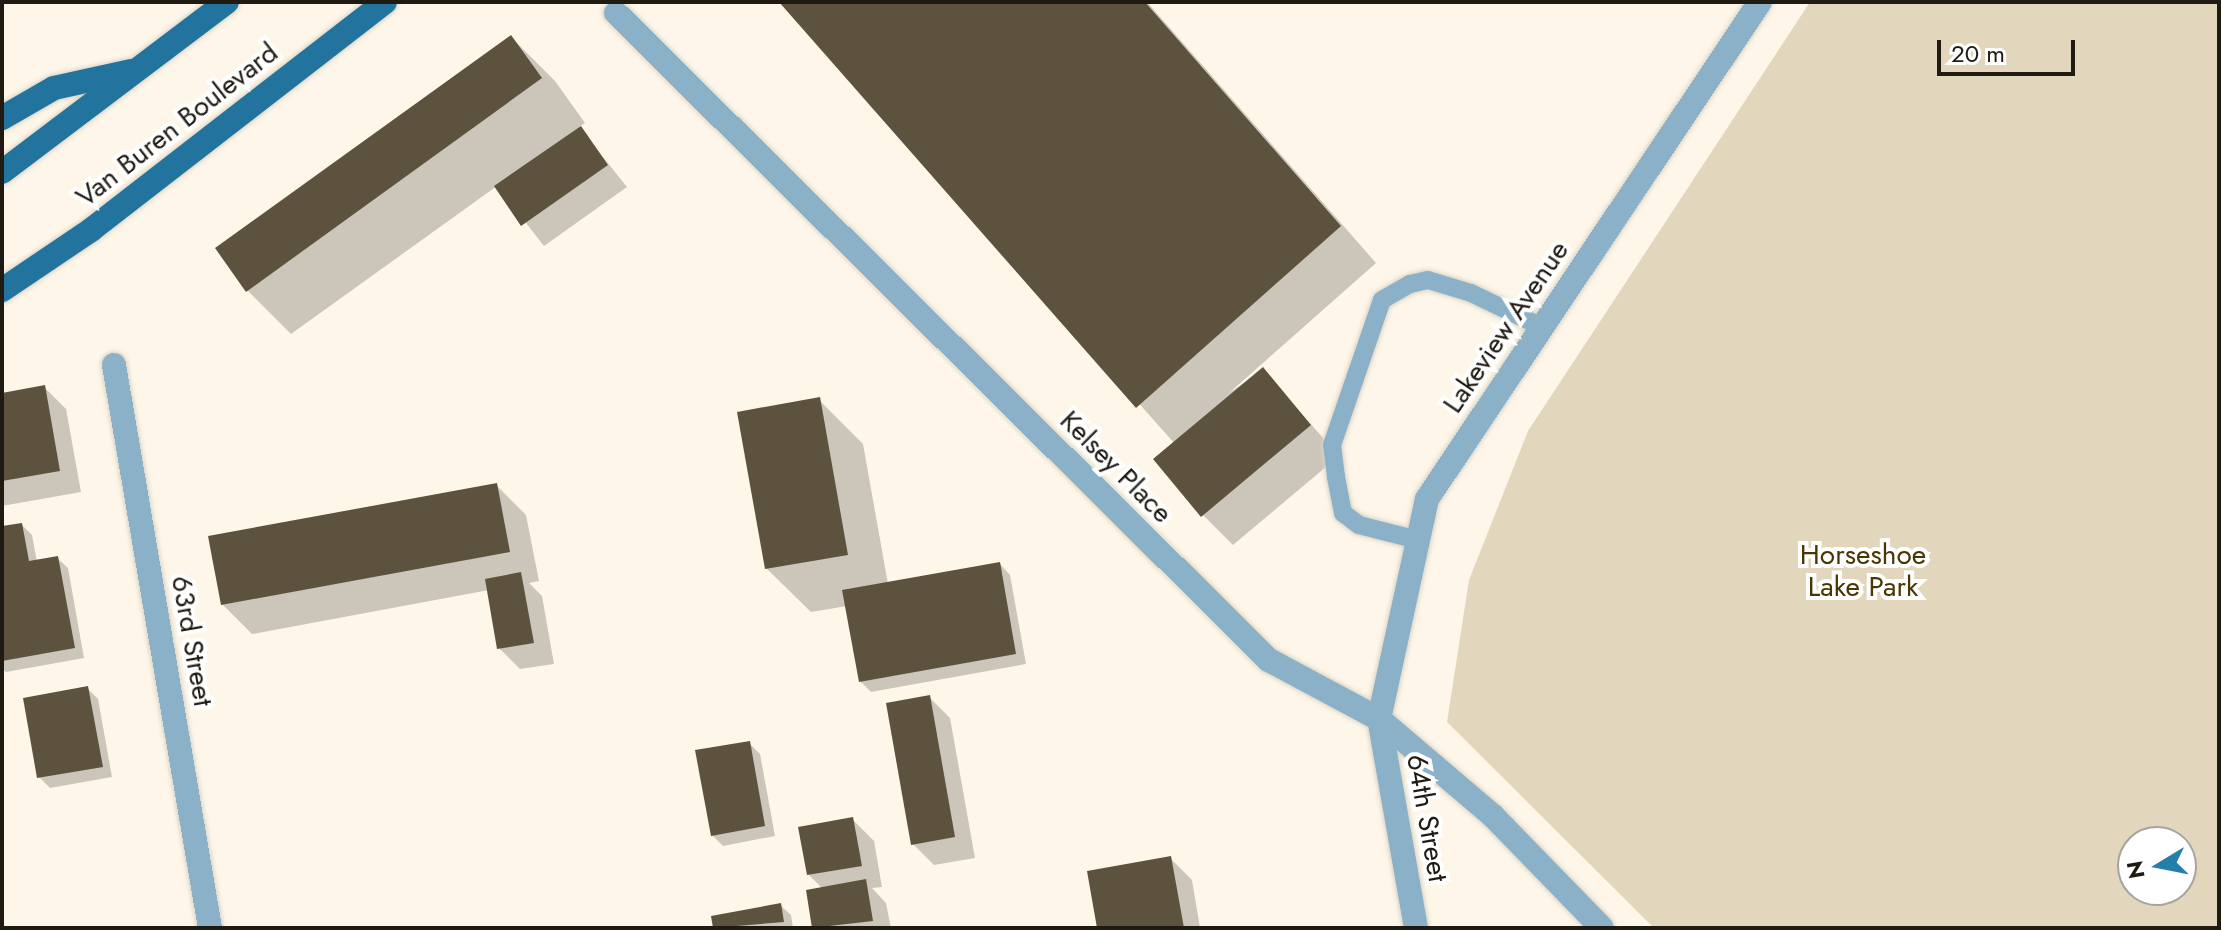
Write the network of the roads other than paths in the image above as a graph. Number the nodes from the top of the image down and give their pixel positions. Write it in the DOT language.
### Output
graph roads {
  1 [pos="227,2"];
  2 [pos="385,2"];
  3 [pos="1760,2"];
  4 [pos="616,13"];
  5 [pos="141,69"];
  6 [pos="2,118"];
  7 [pos="2,172"];
  8 [pos="2,290"];
  9 [pos="1542,327"];
  10 [pos="114,365"];
  11 [pos="1418,540"];
  12 [pos="1379,719"];
  13 [pos="210,928"];
  14 [pos="1416,928"];
  15 [pos="1602,928"];
  1 -- 5 [label="main road"];
  2 -- 8 [label="main road, Van Buren Boulevard"];
  3 -- 9 [label="street, Lakeview Avenue"];
  4 -- 12 [label="street, Kelsey Place"];
  5 -- 6 [label="main road"];
  5 -- 7 [label="main road"];
  9 -- 11 [label="street, Lakeview Avenue"];
  9 -- 11 [label="lane"];
  10 -- 13 [label="street, 63rd Street"];
  11 -- 12 [label="street, Lakeview Avenue"];
  12 -- 14 [label="street, 64th Street"];
  12 -- 15 [label="street, Kelsey Place"];
}
